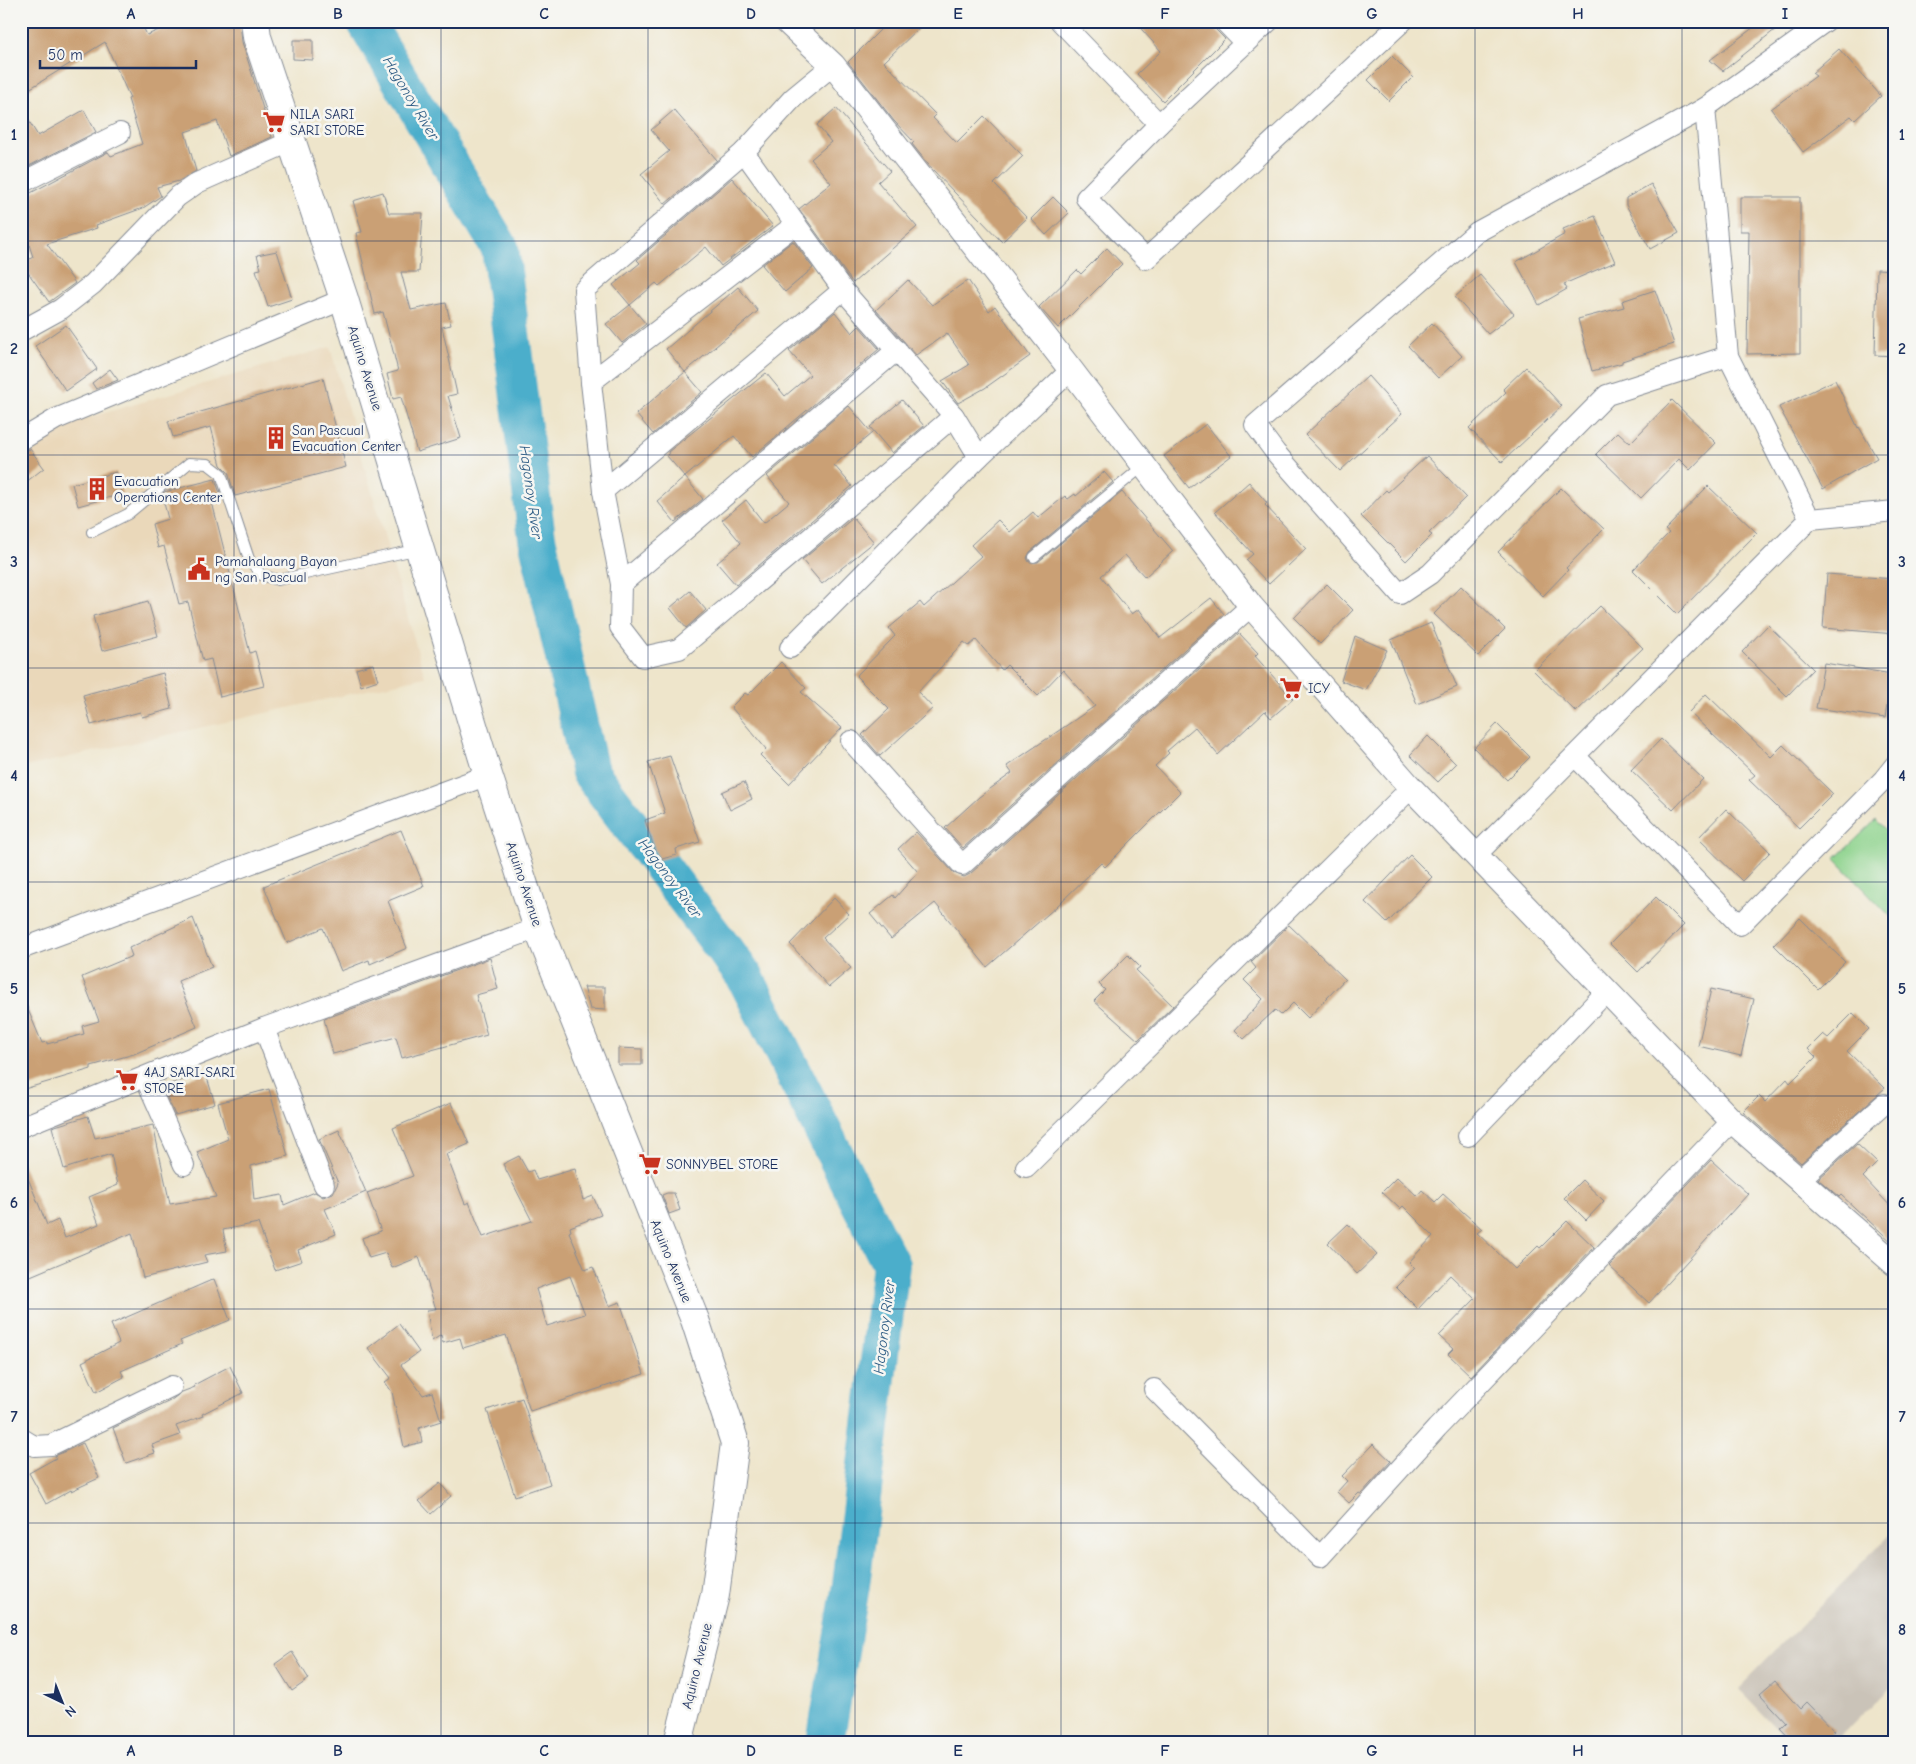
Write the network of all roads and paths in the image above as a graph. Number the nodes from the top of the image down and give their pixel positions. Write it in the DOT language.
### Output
graph roads {
  1 [pos="254,21"];
  2 [pos="786,21"];
  3 [pos="1060,21"];
  4 [pos="1224,21"];
  5 [pos="1269,21"];
  6 [pos="1403,21"];
  7 [pos="1826,21"];
  8 [pos="1245,43"];
  9 [pos="833,66"];
  10 [pos="1705,108"];
  11 [pos="1159,124"];
  12 [pos="120,133"];
  13 [pos="292,142"];
  14 [pos="744,152"];
  15 [pos="21,183"];
  16 [pos="796,224"];
  17 [pos="843,290"];
  18 [pos="344,299"];
  19 [pos="21,332"];
  20 [pos="898,350"];
  21 [pos="1728,356"];
  22 [pos="1071,370"];
  23 [pos="591,382"];
  24 [pos="954,416"];
  25 [pos="21,440"];
  26 [pos="979,457"];
  27 [pos="1142,466"];
  28 [pos="603,492"];
  29 [pos="1895,511"];
  30 [pos="1810,519"];
  31 [pos="92,532"];
  32 [pos="420,549"];
  33 [pos="1034,557"];
  34 [pos="621,584"];
  35 [pos="1251,606"];
  36 [pos="790,648"];
  37 [pos="851,741"];
  38 [pos="1575,756"];
  39 [pos="488,775"];
  40 [pos="1891,775"];
  41 [pos="1411,788"];
  42 [pos="1476,855"];
  43 [pos="538,928"];
  44 [pos="21,949"];
  45 [pos="1607,991"];
  46 [pos="264,1028"];
  47 [pos="145,1077"];
  48 [pos="1884,1104"];
  49 [pos="1732,1121"];
  50 [pos="21,1127"];
  51 [pos="1468,1136"];
  52 [pos="184,1165"];
  53 [pos="1026,1167"];
  54 [pos="1798,1181"];
  55 [pos="324,1185"];
  56 [pos="1895,1264"];
  57 [pos="172,1386"];
  58 [pos="1154,1389"];
  59 [pos="21,1438"];
  60 [pos="678,1743"];
  1 -- 13 [label="main road, Aquino Avenue"];
  2 -- 9 [label="street"];
  3 -- 11 [label="street"];
  4 -- 8 [label="street"];
  5 -- 8 [label="street"];
  6 -- 11 [label="street"];
  7 -- 10 [label="street"];
  8 -- 11 [label="street"];
  9 -- 14 [label="street"];
  9 -- 22 [label="street"];
  10 -- 21 [label="street"];
  10 -- 21 [label="street"];
  12 -- 15 [label="street"];
  13 -- 18 [label="main road, Aquino Avenue"];
  13 -- 19 [label="street"];
  14 -- 16 [label="street"];
  14 -- 23 [label="street"];
  16 -- 17 [label="street"];
  16 -- 23 [label="street"];
  17 -- 20 [label="street"];
  17 -- 28 [label="street"];
  18 -- 25 [label="street"];
  18 -- 32 [label="main road, Aquino Avenue"];
  20 -- 24 [label="street"];
  20 -- 34 [label="street"];
  21 -- 30 [label="street"];
  22 -- 26 [label="street"];
  22 -- 27 [label="street"];
  23 -- 28 [label="street"];
  24 -- 26 [label="street"];
  24 -- 34 [label="street"];
  26 -- 36 [label="street"];
  27 -- 33 [label="lane"];
  27 -- 35 [label="street"];
  28 -- 34 [label="street"];
  29 -- 30 [label="street"];
  30 -- 38 [label="street"];
  31 -- 32 [label="lane"];
  32 -- 39 [label="main road, Aquino Avenue"];
  35 -- 37 [label="street"];
  35 -- 41 [label="street"];
  38 -- 40 [label="street"];
  38 -- 42 [label="street"];
  39 -- 43 [label="main road, Aquino Avenue"];
  39 -- 44 [label="street"];
  41 -- 42 [label="street"];
  41 -- 53 [label="street"];
  42 -- 45 [label="street"];
  43 -- 46 [label="street"];
  43 -- 60 [label="main road, Aquino Avenue"];
  45 -- 49 [label="street"];
  45 -- 51 [label="street"];
  46 -- 47 [label="street"];
  46 -- 55 [label="street"];
  47 -- 50 [label="street"];
  47 -- 52 [label="street"];
  48 -- 54 [label="street"];
  49 -- 54 [label="street"];
  49 -- 58 [label="street"];
  54 -- 56 [label="street"];
  57 -- 59 [label="street"];
}
